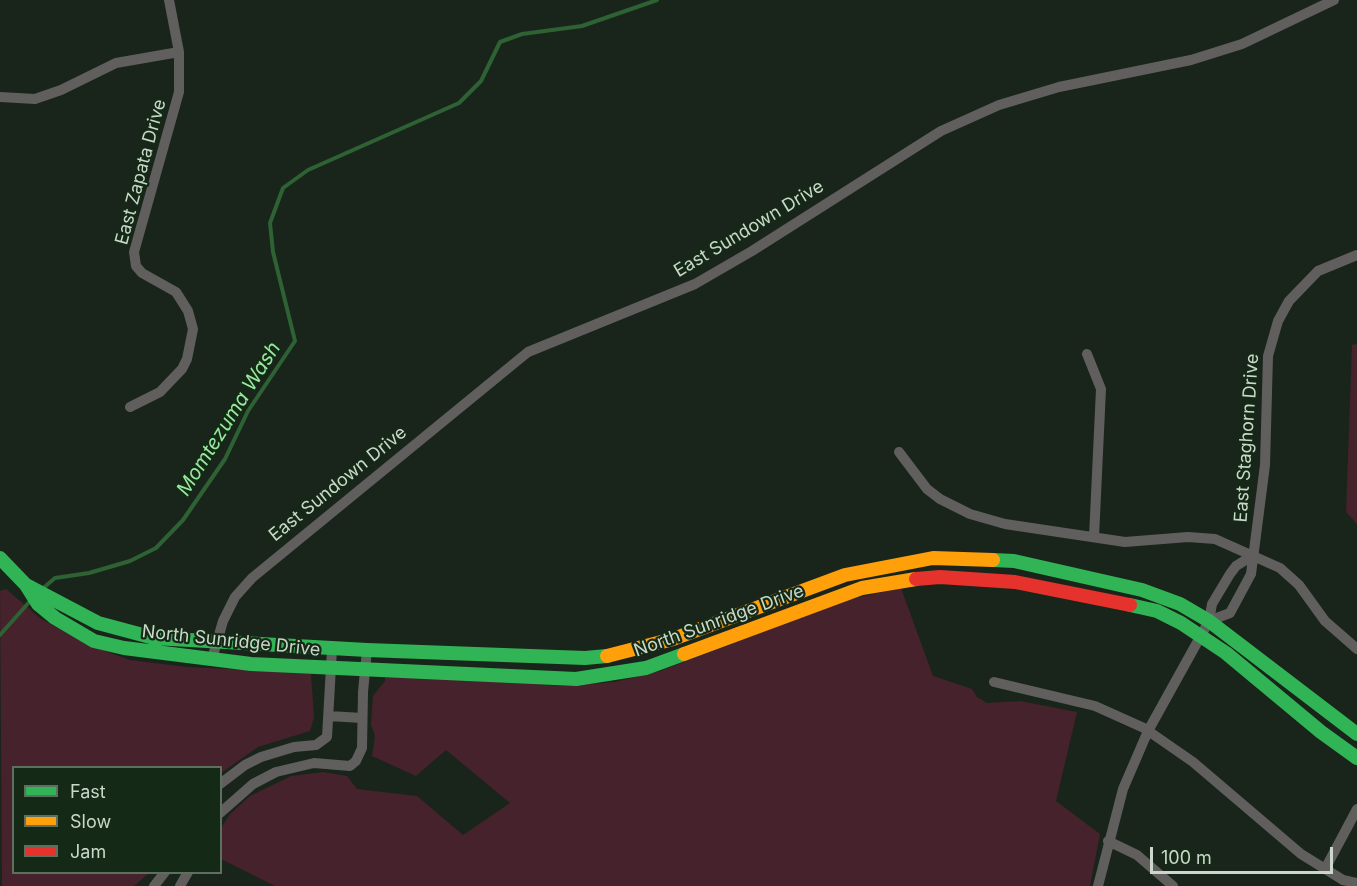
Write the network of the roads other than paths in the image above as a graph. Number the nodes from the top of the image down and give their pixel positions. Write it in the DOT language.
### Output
graph roads {
  1 [pos="169,0"];
  2 [pos="1334,0"];
  3 [pos="179,52"];
  4 [pos="0,97"];
  5 [pos="1357,255"];
  6 [pos="1087,354"];
  7 [pos="130,406"];
  8 [pos="899,452"];
  9 [pos="1094,537"];
  10 [pos="1252,556"];
  11 [pos="0,558"];
  12 [pos="26,585"];
  13 [pos="1224,585"];
  14 [pos="1240,596"];
  15 [pos="1209,621"];
  16 [pos="1201,635"];
  17 [pos="216,643"];
  18 [pos="332,649"];
  19 [pos="1357,649"];
  20 [pos="367,650"];
  21 [pos="212,659"];
  22 [pos="332,669"];
  23 [pos="365,670"];
  24 [pos="994,682"];
  25 [pos="329,716"];
  26 [pos="362,718"];
  27 [pos="1148,731"];
  28 [pos="1357,734"];
  29 [pos="320,743"];
  30 [pos="1357,758"];
  31 [pos="323,763"];
  32 [pos="222,782"];
  33 [pos="1357,809"];
  34 [pos="222,811"];
  35 [pos="1108,841"];
  36 [pos="1325,869"];
  37 [pos="164,874"];
  38 [pos="1357,883"];
  39 [pos="154,886"];
  40 [pos="1098,886"];
  41 [pos="1173,886"];
  1 -- 3 [label="street, East Zapata Drive"];
  2 -- 17 [label="street, East Sundown Drive"];
  3 -- 4 [label="street"];
  3 -- 7 [label="street, East Zapata Drive"];
  5 -- 10 [label="street, East Staghorn Drive"];
  6 -- 9 [label="street"];
  8 -- 9 [label="street"];
  9 -- 10 [label="street"];
  10 -- 13 [label="street, East Staghorn Drive"];
  10 -- 14 [label="street, East Staghorn Drive"];
  10 -- 19 [label="street"];
  11 -- 12 [label="street, North Sunridge Drive"];
  12 -- 17 [label="street, North Sunridge Drive"];
  12 -- 21 [label="street, North Sunridge Drive"];
  13 -- 14 [label="street"];
  13 -- 15 [label="street, East Staghorn Drive"];
  14 -- 15 [label="street, East Staghorn Drive"];
  15 -- 16 [label="street, East Staghorn Drive"];
  15 -- 20 [label="street, North Sunridge Drive"];
  15 -- 28 [label="street, North Sunridge Drive"];
  16 -- 23 [label="street, North Sunridge Drive"];
  16 -- 27 [label="street, East Staghorn Drive"];
  16 -- 30 [label="street, North Sunridge Drive"];
  17 -- 18 [label="street, North Sunridge Drive"];
  17 -- 21 [label="street, East Sundown Drive"];
  18 -- 20 [label="street, North Sunridge Drive"];
  18 -- 22 [label="street"];
  20 -- 23 [label="street"];
  21 -- 22 [label="street, North Sunridge Drive"];
  22 -- 23 [label="street, North Sunridge Drive"];
  22 -- 25 [label="street"];
  23 -- 26 [label="street"];
  24 -- 27 [label="street"];
  25 -- 26 [label="street"];
  25 -- 29 [label="street"];
  26 -- 31 [label="street"];
  27 -- 35 [label="street, East Staghorn Drive"];
  27 -- 36 [label="street"];
  29 -- 31 [label="street"];
  29 -- 32 [label="street"];
  31 -- 34 [label="street"];
  33 -- 36 [label="street"];
  35 -- 40 [label="street, East Staghorn Drive"];
  35 -- 41 [label="street"];
  36 -- 38 [label="street"];
  37 -- 39 [label="street"];
}
